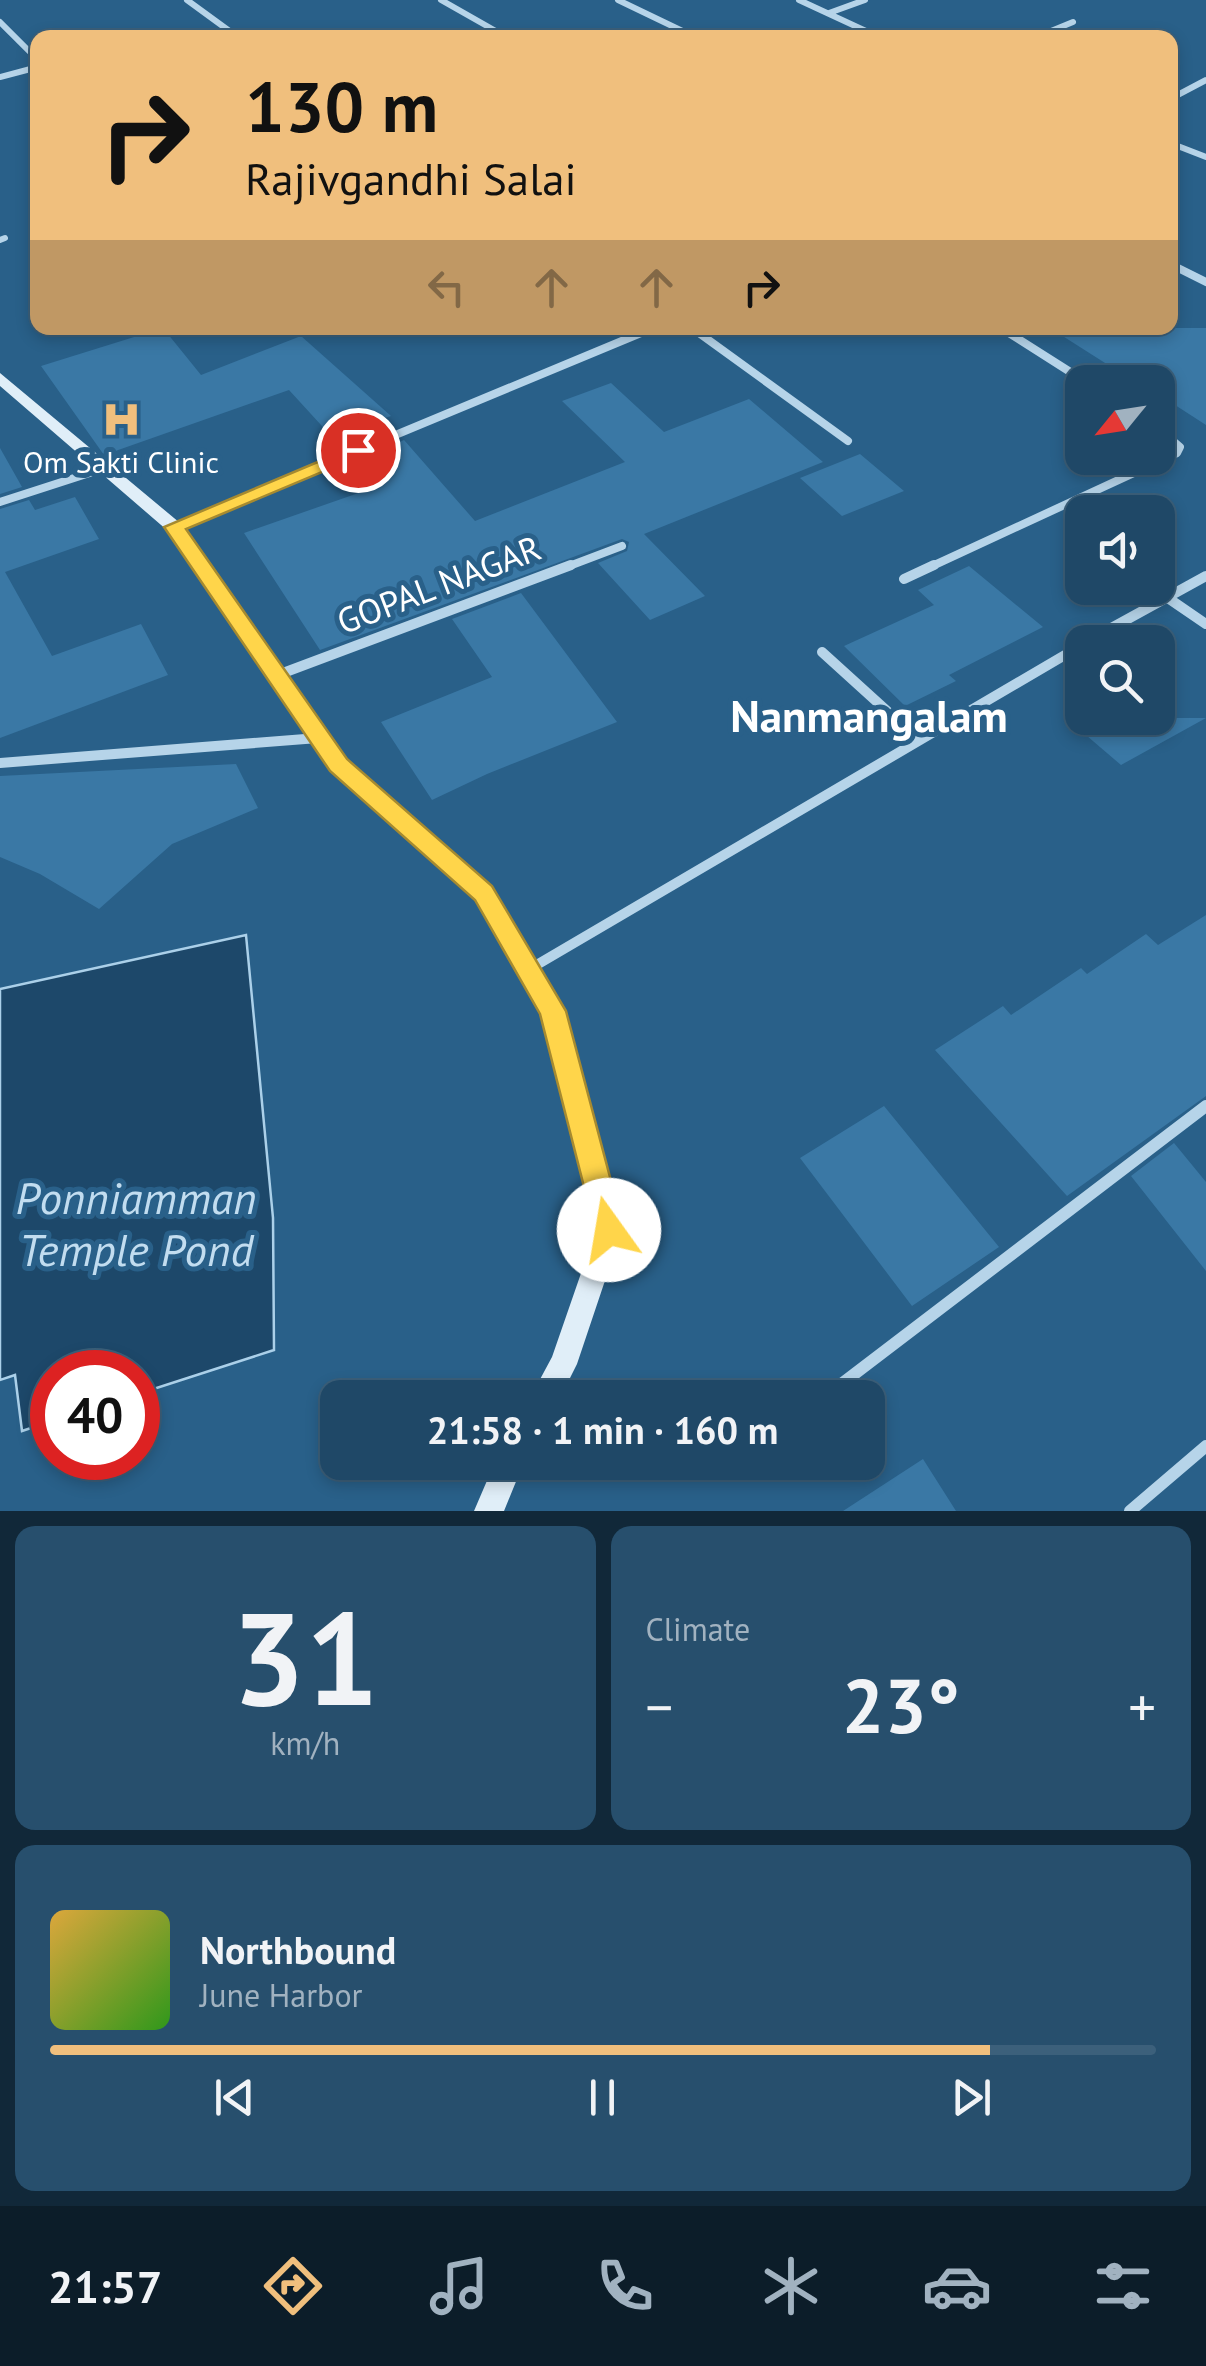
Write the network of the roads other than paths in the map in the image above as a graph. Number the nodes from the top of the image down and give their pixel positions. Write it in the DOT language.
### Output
graph roads {
  1 [pos="188,0"];
  2 [pos="442,0"];
  3 [pos="618,0"];
  4 [pos="799,0"];
  5 [pos="865,0"];
  6 [pos="828,14"];
  7 [pos="0,22"];
  8 [pos="1073,22"];
  9 [pos="228,30"];
  10 [pos="494,30"];
  11 [pos="680,30"];
  12 [pos="863,30"];
  13 [pos="1054,30"];
  14 [pos="30,55"];
  15 [pos="30,67"];
  16 [pos="0,76"];
  17 [pos="1206,80"];
  18 [pos="1178,95"];
  19 [pos="1178,146"];
  20 [pos="1206,157"];
  21 [pos="1178,268"];
  22 [pos="1206,282"];
  23 [pos="637,335"];
  24 [pos="702,335"];
  25 [pos="1012,335"];
  26 [pos="1065,369"];
  27 [pos="0,378"];
  28 [pos="848,440"];
  29 [pos="105,468"];
  30 [pos="1131,475"];
  31 [pos="0,502"];
  32 [pos="174,527"];
  33 [pos="622,546"];
  34 [pos="1206,576"];
  35 [pos="904,579"];
  36 [pos="1175,592"];
  37 [pos="1175,602"];
  38 [pos="1151,605"];
  39 [pos="1206,624"];
  40 [pos="1116,625"];
  41 [pos="822,652"];
  42 [pos="1065,655"];
  43 [pos="276,676"];
  44 [pos="318,738"];
  45 [pos="920,740"];
  46 [pos="0,763"];
  47 [pos="528,970"];
  48 [pos="1206,1106"];
  49 [pos="554,1380"];
  50 [pos="847,1380"];
  51 [pos="1206,1446"];
  52 [pos="502,1480"];
  53 [pos="489,1511"];
  54 [pos="1130,1511"];
  1 -- 9 [label="street"];
  2 -- 10 [label="street"];
  3 -- 11 [label="street"];
  4 -- 6 [label="street"];
  5 -- 6 [label="street"];
  6 -- 12 [label="street"];
  7 -- 14 [label="street"];
  8 -- 13 [label="street"];
  15 -- 16 [label="street"];
  17 -- 18 [label="street"];
  19 -- 20 [label="street"];
  21 -- 22 [label="street"];
  23 -- 32 [label="street"];
  24 -- 28 [label="street"];
  25 -- 26 [label="street"];
  27 -- 29 [label="street"];
  29 -- 31 [label="street"];
  29 -- 32 [label="street"];
  30 -- 35 [label="street"];
  32 -- 43 [label="street"];
  33 -- 43 [label="street, GOPAL NAGAR"];
  34 -- 36 [label="street"];
  37 -- 39 [label="street"];
  38 -- 40 [label="street"];
  41 -- 45 [label="street"];
  42 -- 45 [label="street"];
  43 -- 44 [label="street"];
  44 -- 46 [label="street"];
  44 -- 47 [label="street"];
  45 -- 47 [label="street"];
  47 -- 49 [label="street"];
  48 -- 50 [label="street"];
  51 -- 54 [label="street"];
  52 -- 53 [label="street"];
}
